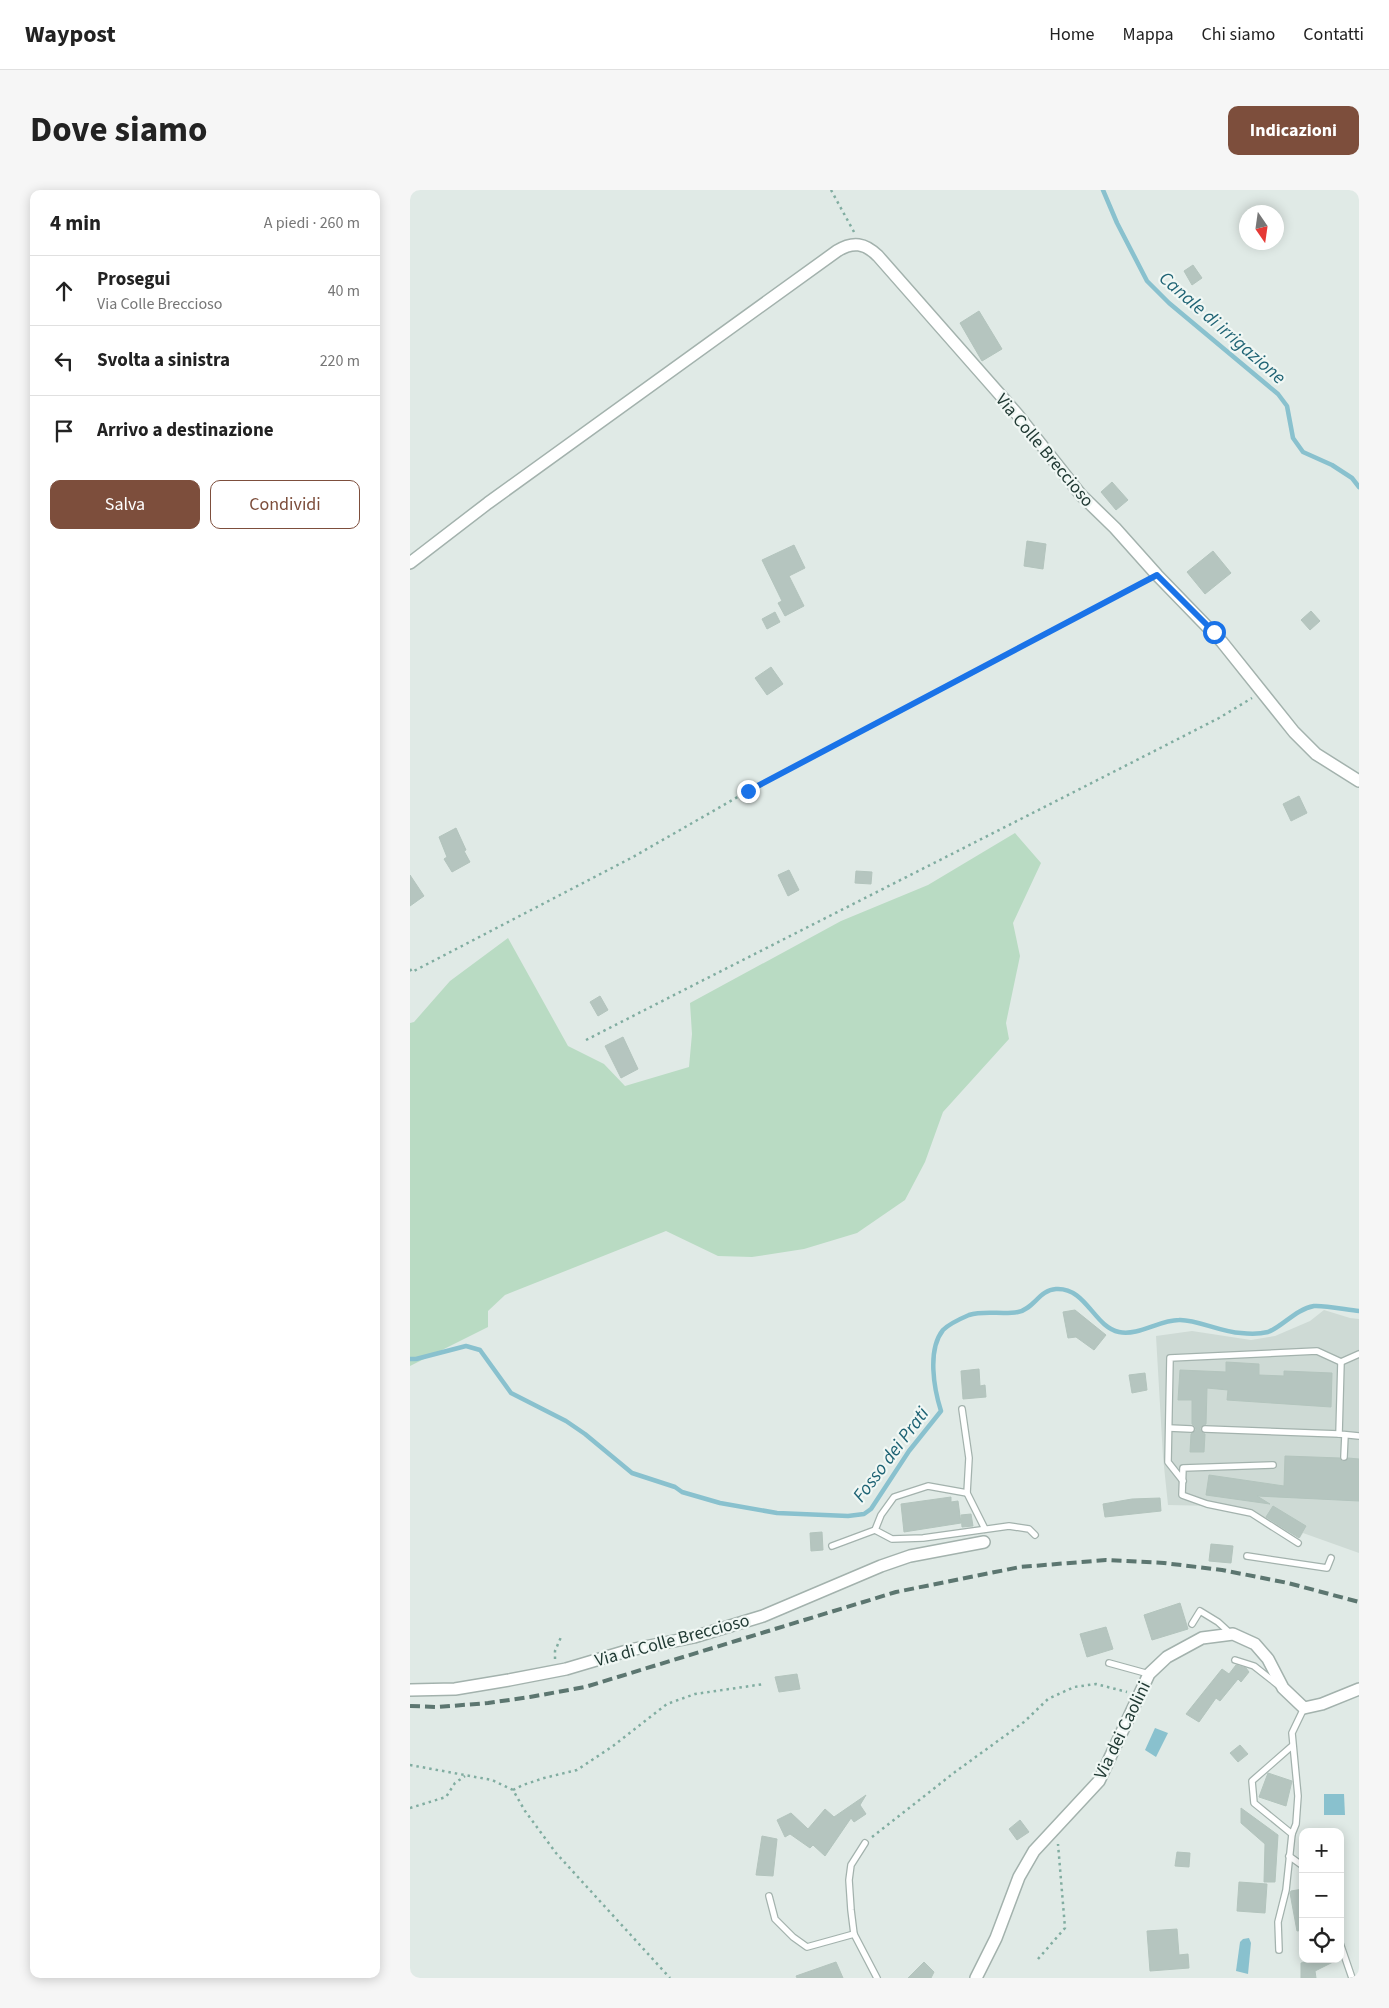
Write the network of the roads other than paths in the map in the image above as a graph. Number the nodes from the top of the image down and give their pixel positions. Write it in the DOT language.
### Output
graph roads {
  1 [pos="410,563"];
  2 [pos="1359,781"];
  3 [pos="1359,1354"];
  4 [pos="1341,1362"];
  5 [pos="962,1409"];
  6 [pos="1169,1428"];
  7 [pos="1191,1428"];
  8 [pos="1205,1429"];
  9 [pos="1342,1434"];
  10 [pos="1359,1436"];
  11 [pos="1344,1457"];
  12 [pos="1273,1465"];
  13 [pos="1183,1481"];
  14 [pos="967,1493"];
  15 [pos="985,1529"];
  16 [pos="875,1530"];
  17 [pos="1036,1535"];
  18 [pos="984,1542"];
  19 [pos="1298,1543"];
  20 [pos="832,1546"];
  21 [pos="1247,1556"];
  22 [pos="1331,1558"];
  23 [pos="1192,1624"];
  24 [pos="1231,1634"];
  25 [pos="1235,1660"];
  26 [pos="1109,1663"];
  27 [pos="1149,1674"];
  28 [pos="1283,1688"];
  29 [pos="1359,1689"];
  30 [pos="410,1690"];
  31 [pos="1304,1708"];
  32 [pos="1292,1746"];
  33 [pos="1292,1834"];
  34 [pos="865,1843"];
  35 [pos="1289,1856"];
  36 [pos="1299,1863"];
  37 [pos="769,1896"];
  38 [pos="854,1934"];
  39 [pos="1279,1950"];
  40 [pos="1344,1955"];
  41 [pos="877,1978"];
  42 [pos="976,1978"];
  43 [pos="1352,1978"];
  1 -- 2 [label="street, Via Colle Breccioso"];
  3 -- 4 [label="lane"];
  4 -- 6 [label="lane"];
  4 -- 9 [label="lane"];
  5 -- 14 [label="lane"];
  6 -- 7 [label="lane"];
  6 -- 13 [label="lane"];
  8 -- 9 [label="lane"];
  9 -- 10 [label="lane"];
  9 -- 11 [label="lane"];
  12 -- 13 [label="lane"];
  13 -- 19 [label="lane"];
  14 -- 15 [label="lane"];
  14 -- 16 [label="lane"];
  15 -- 16 [label="lane"];
  15 -- 17 [label="lane"];
  16 -- 20 [label="lane"];
  18 -- 30 [label="street, Via di Colle Breccioso"];
  21 -- 22 [label="lane"];
  23 -- 24 [label="lane"];
  24 -- 27 [label="street, Via dei Caolini"];
  24 -- 28 [label="street"];
  25 -- 28 [label="lane"];
  26 -- 27 [label="lane"];
  27 -- 42 [label="street, Via dei Caolini"];
  28 -- 31 [label="street"];
  29 -- 31 [label="street"];
  31 -- 32 [label="lane"];
  32 -- 33 [label="lane"];
  32 -- 33 [label="lane"];
  33 -- 35 [label="lane"];
  34 -- 38 [label="lane"];
  35 -- 36 [label="lane"];
  35 -- 39 [label="lane"];
  37 -- 38 [label="lane"];
  38 -- 41 [label="lane"];
  40 -- 43 [label="lane"];
}
